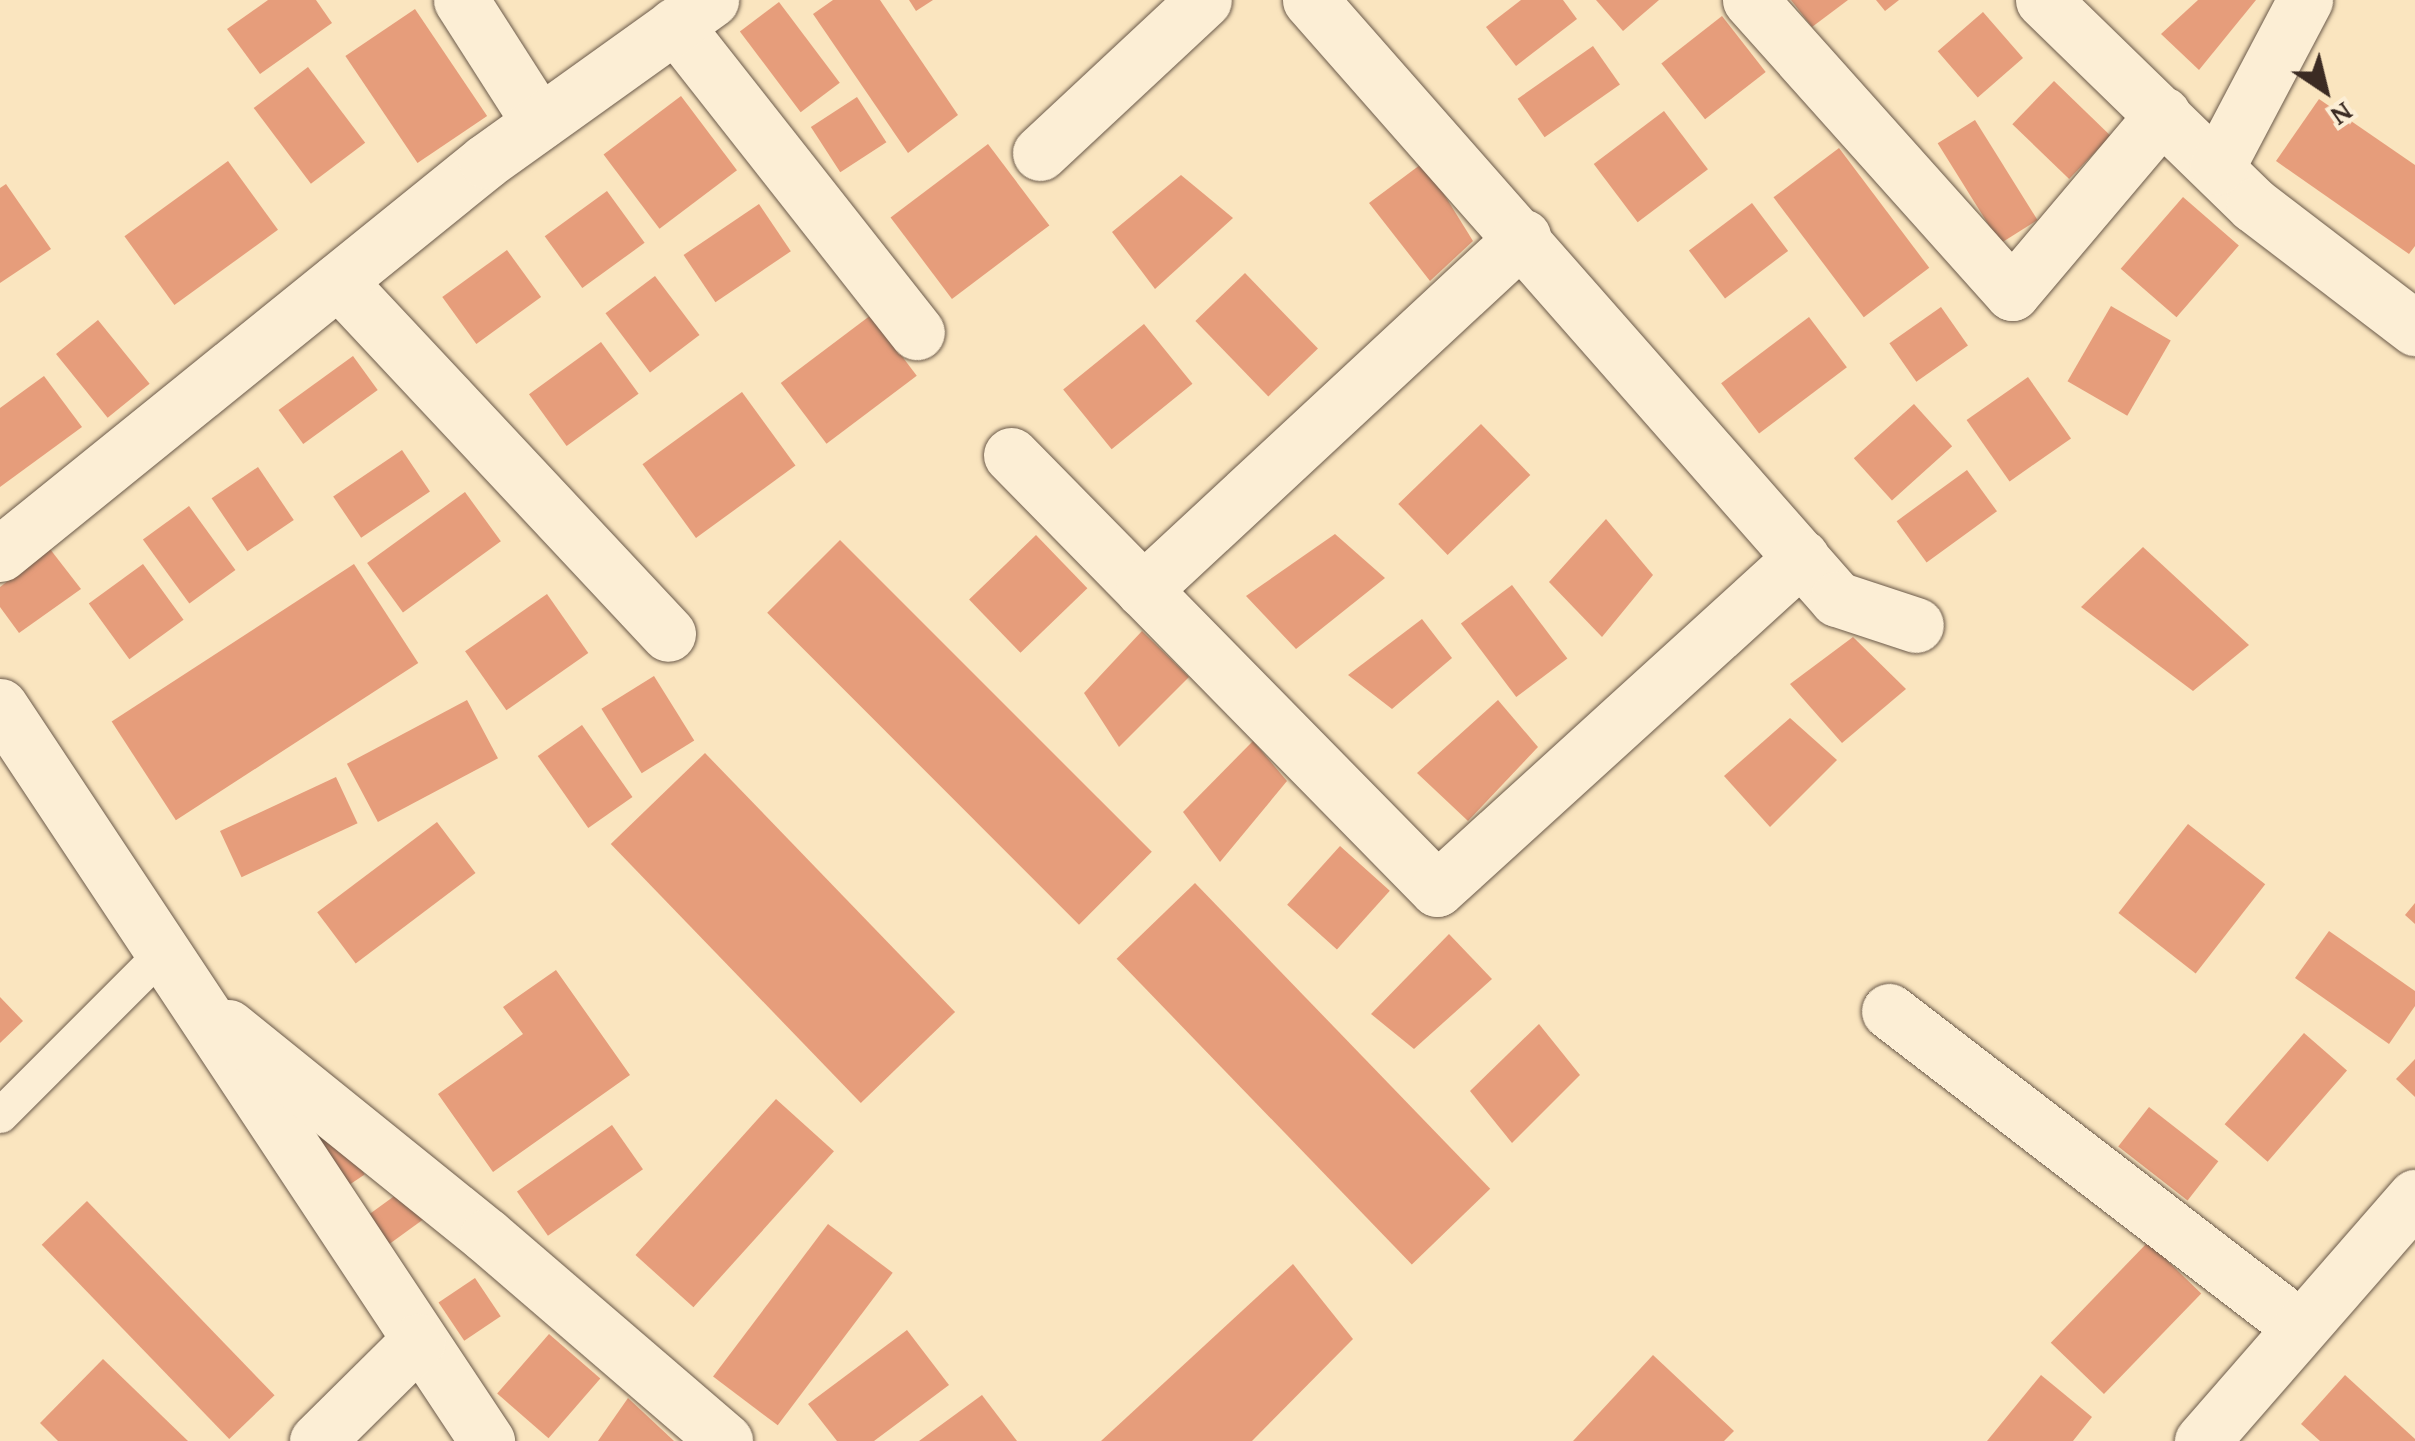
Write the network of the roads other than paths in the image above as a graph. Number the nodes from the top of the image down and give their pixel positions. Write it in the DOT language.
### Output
graph roads {
  1 [pos="461,0"];
  2 [pos="1204,0"];
  3 [pos="1310,0"];
  4 [pos="1750,0"];
  5 [pos="2042,0"];
  6 [pos="2305,0"];
  7 [pos="693,13"];
  8 [pos="2164,114"];
  9 [pos="538,122"];
  10 [pos="1040,154"];
  11 [pos="2217,168"];
  12 [pos="1523,237"];
  13 [pos="338,281"];
  14 [pos="2415,328"];
  15 [pos="918,332"];
  16 [pos="1011,456"];
  17 [pos="0,554"];
  18 [pos="1802,557"];
  19 [pos="1144,590"];
  20 [pos="1916,625"];
  21 [pos="668,634"];
  22 [pos="4,724"];
  23 [pos="162,952"];
  24 [pos="194,1001"];
  25 [pos="1890,1011"];
  26 [pos="0,1114"];
  27 [pos="2415,1196"];
  28 [pos="2300,1327"];
  29 [pos="418,1341"];
  30 [pos="317,1441"];
  31 [pos="488,1441"];
  32 [pos="725,1441"];
  33 [pos="2202,1441"];
  1 -- 9 [label="street"];
  2 -- 10 [label="street"];
  3 -- 12 [label="street"];
  4 -- 8 [label="street"];
  5 -- 8 [label="street"];
  6 -- 11 [label="street"];
  7 -- 9 [label="street"];
  7 -- 15 [label="street"];
  8 -- 11 [label="street"];
  9 -- 13 [label="street"];
  11 -- 14 [label="street"];
  12 -- 18 [label="street"];
  12 -- 19 [label="street"];
  13 -- 17 [label="street"];
  13 -- 21 [label="street"];
  16 -- 19 [label="street"];
  18 -- 19 [label="street"];
  18 -- 20 [label="street"];
  22 -- 23 [label="street"];
  23 -- 24 [label="street"];
  23 -- 26 [label="lane"];
  24 -- 29 [label="street"];
  24 -- 32 [label="street"];
  25 -- 28 [label="street"];
  27 -- 28 [label="street"];
  28 -- 33 [label="street"];
  29 -- 30 [label="street"];
  29 -- 31 [label="street"];
}
